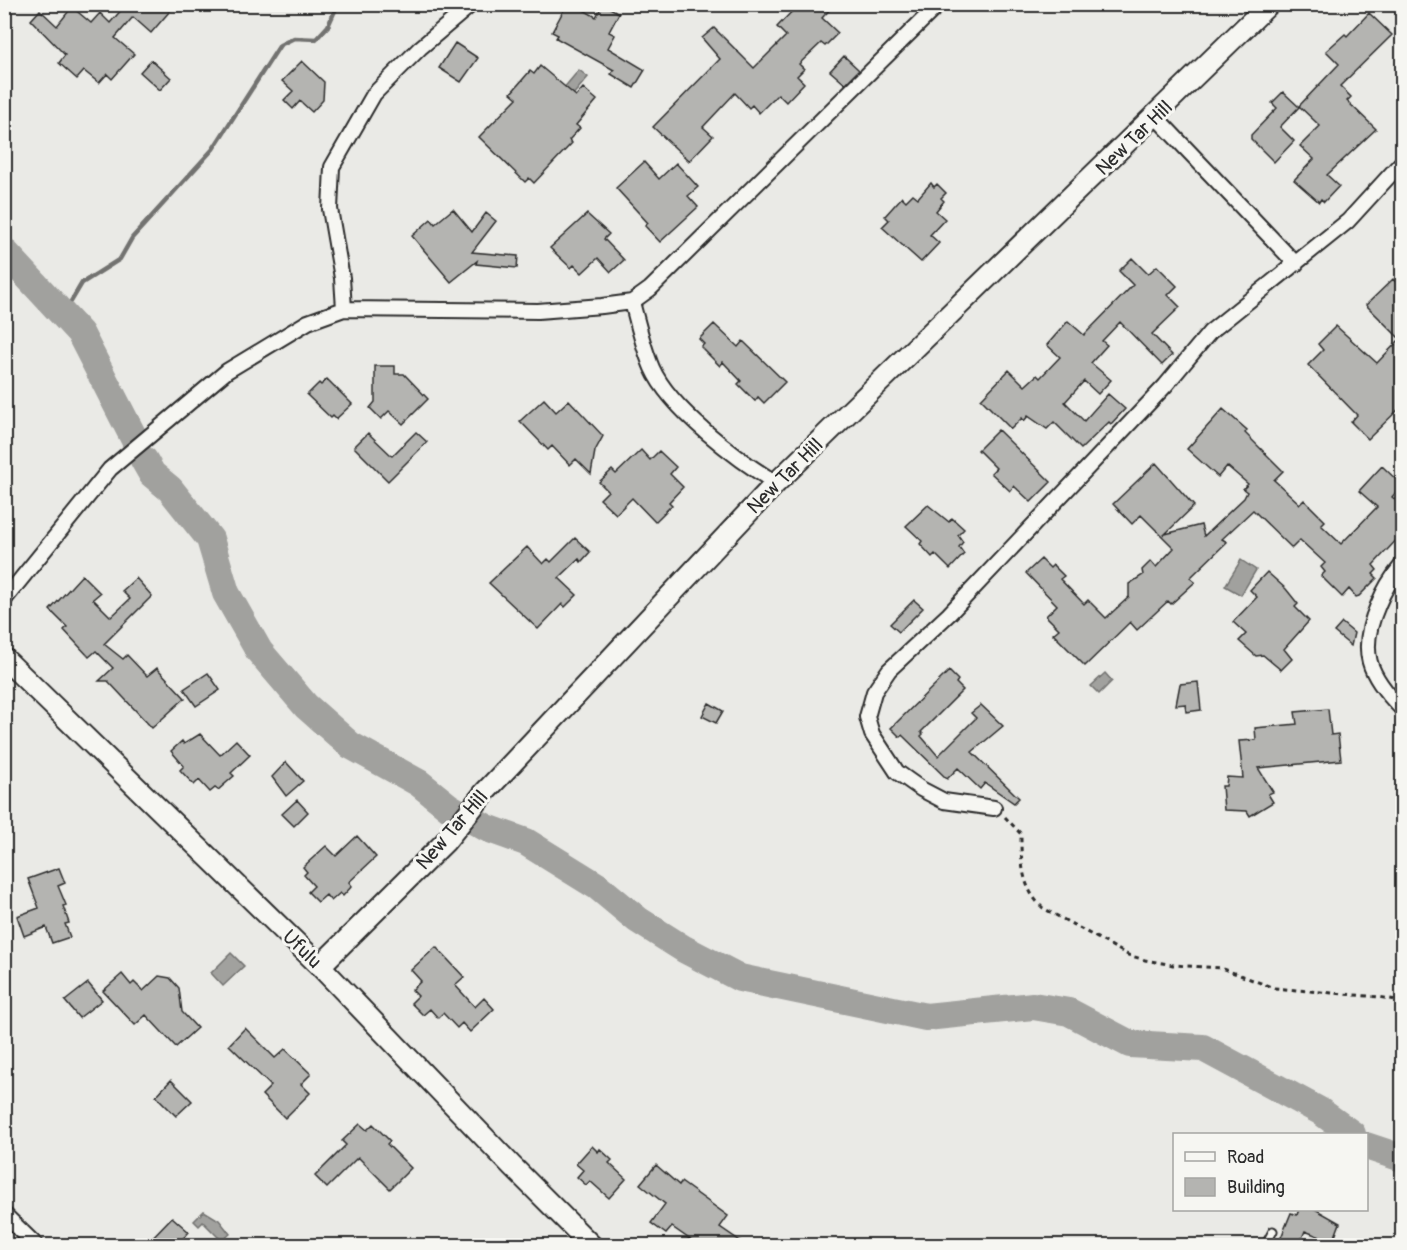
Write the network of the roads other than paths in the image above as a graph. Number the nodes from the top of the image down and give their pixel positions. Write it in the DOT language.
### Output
graph roads {
  1 [pos="472,4"];
  2 [pos="939,4"];
  3 [pos="1269,4"];
  4 [pos="1156,117"];
  5 [pos="1402,162"];
  6 [pos="1296,264"];
  7 [pos="632,302"];
  8 [pos="344,309"];
  9 [pos="776,483"];
  10 [pos="1402,565"];
  11 [pos="4,600"];
  12 [pos="4,658"];
  13 [pos="1402,709"];
  14 [pos="994,808"];
  15 [pos="320,966"];
  16 [pos="4,1214"];
  17 [pos="1273,1231"];
  18 [pos="37,1245"];
  19 [pos="592,1245"];
  20 [pos="1265,1245"];
  1 -- 8 [label="street"];
  2 -- 7 [label="street"];
  3 -- 4 [label="street, New Tar Hill"];
  4 -- 6 [label="street"];
  4 -- 9 [label="street, New Tar Hill"];
  5 -- 6 [label="street"];
  6 -- 14 [label="street"];
  7 -- 8 [label="street"];
  7 -- 9 [label="street"];
  8 -- 11 [label="street"];
  9 -- 15 [label="street, New Tar Hill"];
  10 -- 13 [label="street"];
  12 -- 15 [label="street, Ufulu"];
  15 -- 19 [label="street, Ufulu"];
  16 -- 18 [label="street"];
  17 -- 20 [label="lane"];
}
